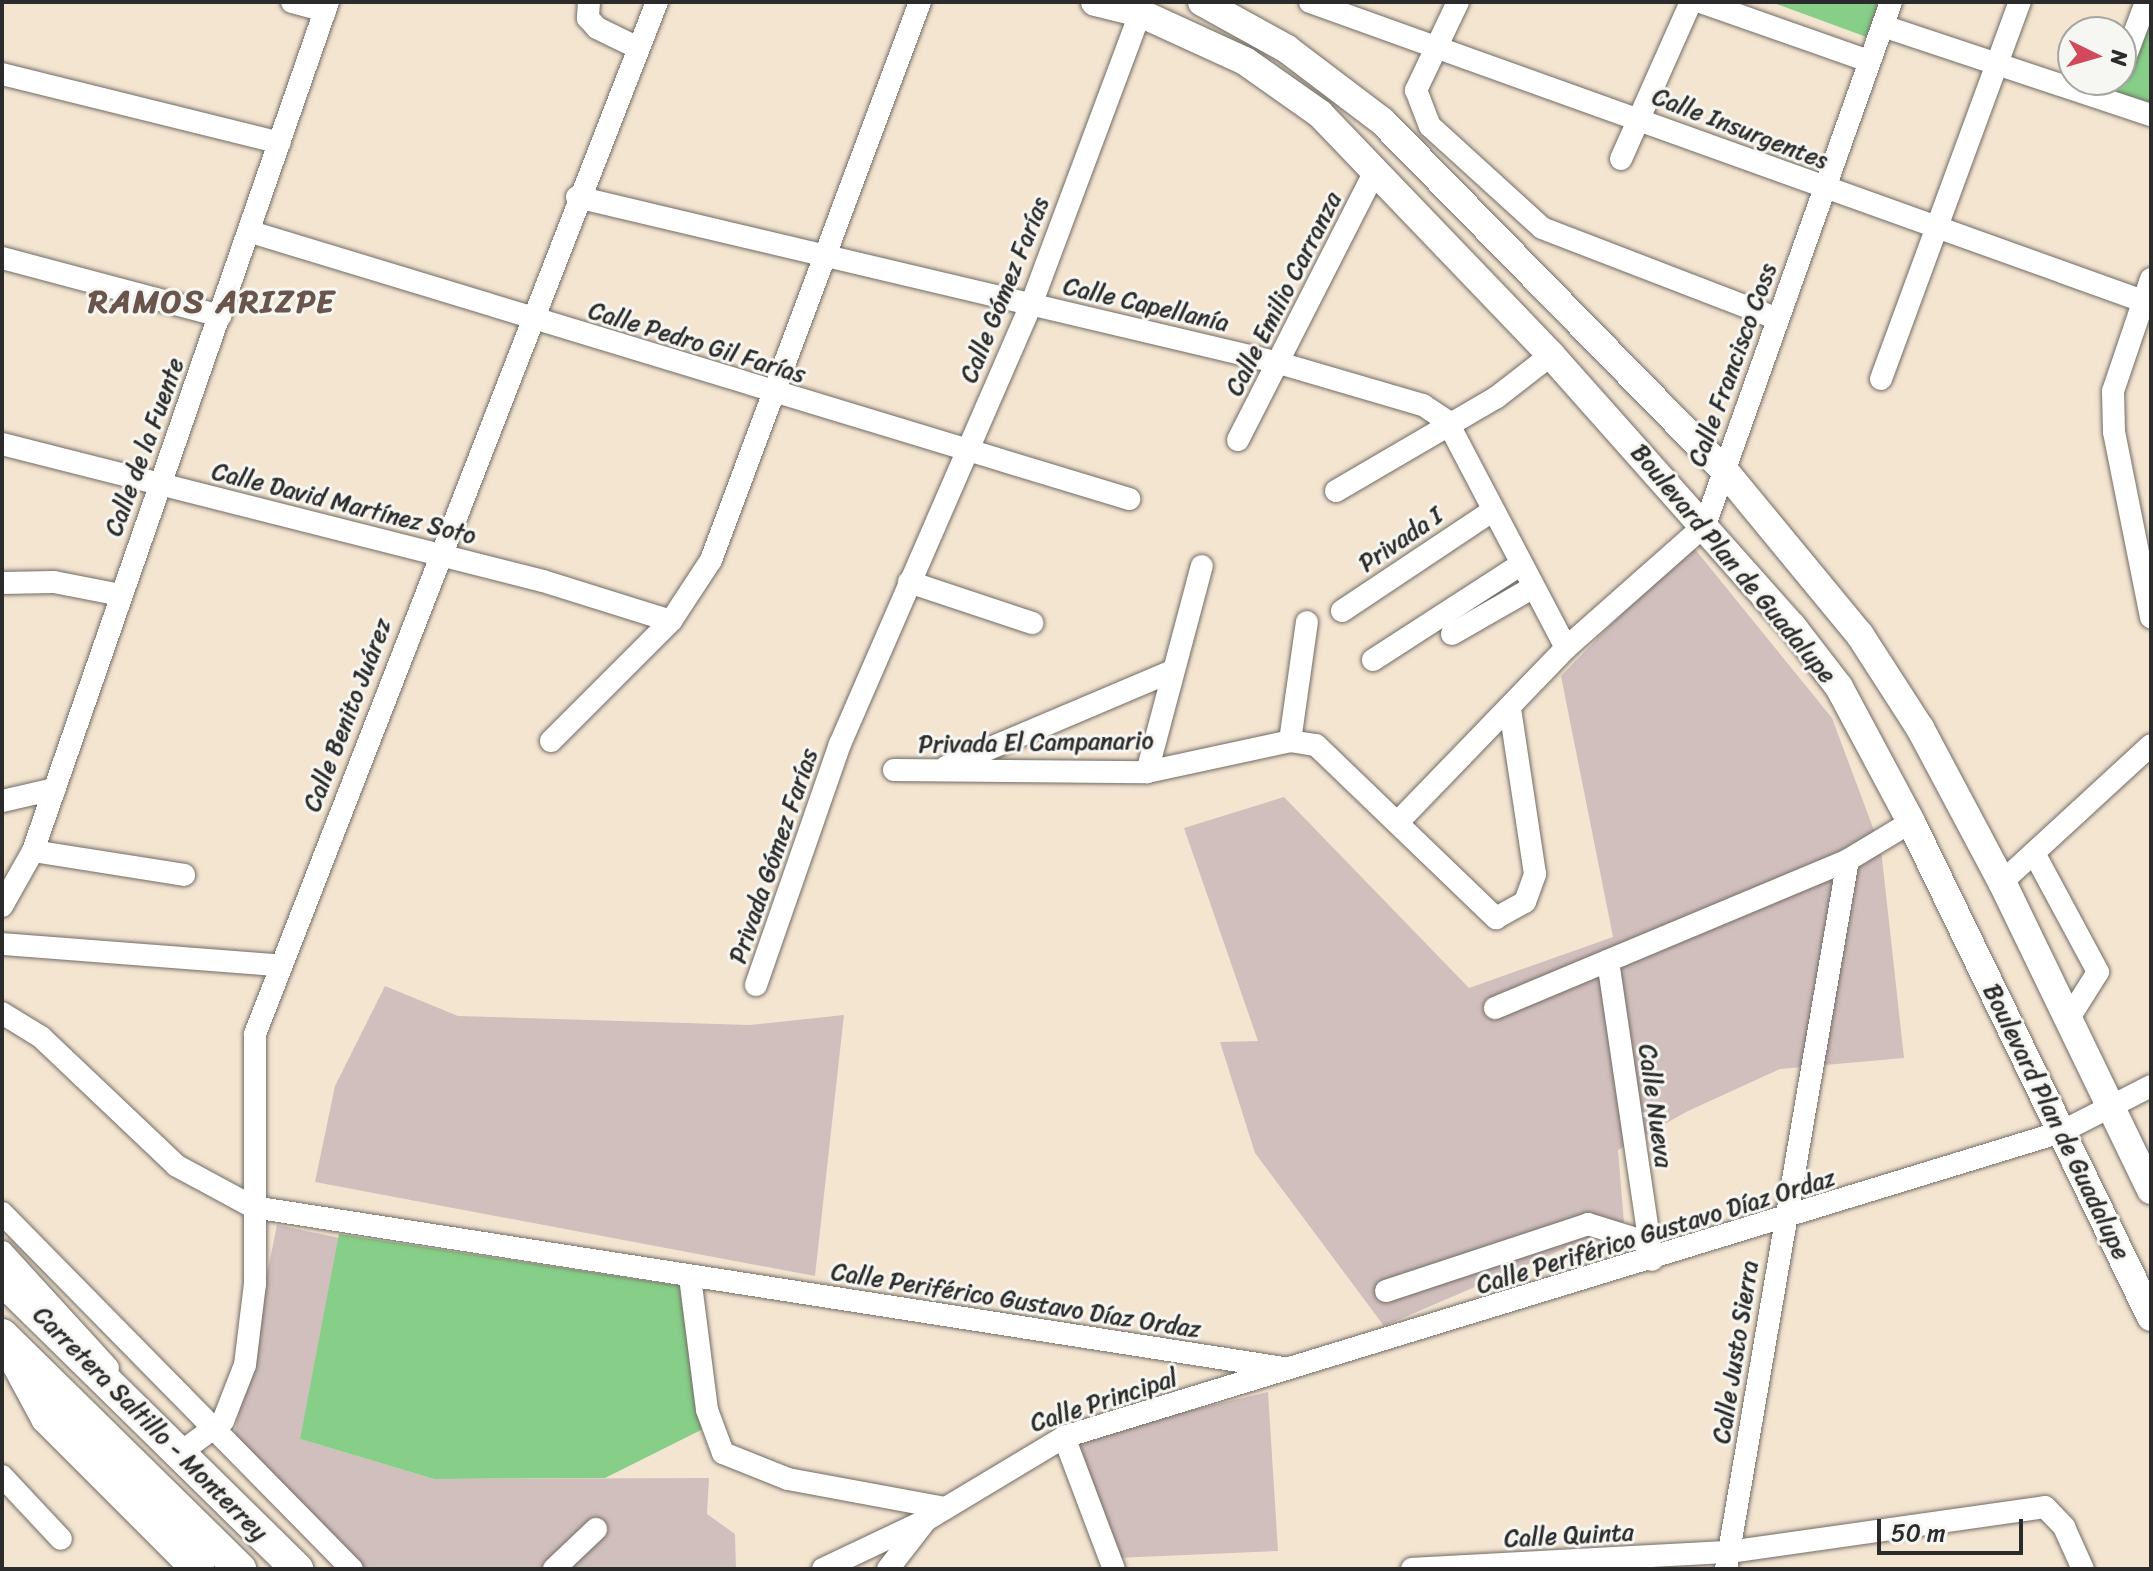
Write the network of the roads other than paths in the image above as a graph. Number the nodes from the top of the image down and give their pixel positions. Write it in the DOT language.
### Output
graph roads {
  1 [pos="292,2"];
  2 [pos="589,2"];
  3 [pos="657,2"];
  4 [pos="920,2"];
  5 [pos="1095,2"];
  6 [pos="1202,2"];
  7 [pos="1310,2"];
  8 [pos="1458,2"];
  9 [pos="1691,2"];
  10 [pos="1701,2"];
  11 [pos="1891,2"];
  12 [pos="2020,2"];
  13 [pos="2146,2"];
  14 [pos="326,6"];
  15 [pos="1140,13"];
  16 [pos="1883,26"];
  17 [pos="2137,26"];
  18 [pos="1438,44"];
  19 [pos="638,48"];
  20 [pos="1869,61"];
  21 [pos="1998,62"];
  22 [pos="2,74"];
  23 [pos="2057,76"];
  24 [pos="2122,96"];
  25 [pos="2151,115"];
  26 [pos="1639,118"];
  27 [pos="280,143"];
  28 [pos="1621,159"];
  29 [pos="1375,171"];
  30 [pos="1825,189"];
  31 [pos="577,197"];
  32 [pos="1936,229"];
  33 [pos="251,232"];
  34 [pos="828,254"];
  35 [pos="2,258"];
  36 [pos="2151,279"];
  37 [pos="2147,302"];
  38 [pos="1031,305"];
  39 [pos="220,316"];
  40 [pos="1778,319"];
  41 [pos="530,320"];
  42 [pos="1551,355"];
  43 [pos="1279,363"];
  44 [pos="1881,379"];
  45 [pos="776,395"];
  46 [pos="1447,421"];
  47 [pos="1238,440"];
  48 [pos="2,444"];
  49 [pos="966,450"];
  50 [pos="1723,469"];
  51 [pos="157,484"];
  52 [pos="1336,491"];
  53 [pos="1129,499"];
  54 [pos="1489,513"];
  55 [pos="1705,525"];
  56 [pos="439,555"];
  57 [pos="2146,556"];
  58 [pos="1520,565"];
  59 [pos="1202,566"];
  60 [pos="909,582"];
  61 [pos="2,583"];
  62 [pos="1532,588"];
  63 [pos="121,595"];
  64 [pos="1342,611"];
  65 [pos="2151,617"];
  66 [pos="671,621"];
  67 [pos="1307,622"];
  68 [pos="1032,623"];
  69 [pos="1452,634"];
  70 [pos="1566,648"];
  71 [pos="1373,660"];
  72 [pos="1170,672"];
  73 [pos="1510,708"];
  74 [pos="551,741"];
  75 [pos="1290,741"];
  76 [pos="840,744"];
  77 [pos="2151,745"];
  78 [pos="894,770"];
  79 [pos="938,770"];
  80 [pos="1147,772"];
  81 [pos="55,789"];
  82 [pos="2,801"];
  83 [pos="1398,822"];
  84 [pos="1911,822"];
  85 [pos="33,851"];
  86 [pos="2034,853"];
  87 [pos="1848,860"];
  88 [pos="184,875"];
  89 [pos="2002,882"];
  90 [pos="2,906"];
  91 [pos="2,944"];
  92 [pos="1608,961"];
  93 [pos="278,965"];
  94 [pos="756,985"];
  95 [pos="1495,1008"];
  96 [pos="2,1013"];
  97 [pos="2069,1018"];
  98 [pos="2151,1086"];
  99 [pos="2113,1106"];
  100 [pos="2061,1132"];
  101 [pos="2151,1190"];
  102 [pos="253,1207"];
  103 [pos="2,1213"];
  104 [pos="1784,1221"];
  105 [pos="1650,1251"];
  106 [pos="2,1252"];
  107 [pos="690,1277"];
  108 [pos="2,1279"];
  109 [pos="1386,1291"];
  110 [pos="2151,1317"];
  111 [pos="6,1339"];
  112 [pos="1293,1369"];
  113 [pos="147,1420"];
  114 [pos="212,1432"];
  115 [pos="1064,1437"];
  116 [pos="180,1453"];
  117 [pos="2,1476"];
  118 [pos="935,1514"];
  119 [pos="596,1529"];
  120 [pos="61,1539"];
  121 [pos="1727,1560"];
  122 [pos="1605,1565"];
  123 [pos="198,1569"];
  124 [pos="240,1569"];
  125 [pos="297,1569"];
  126 [pos="352,1569"];
  127 [pos="554,1569"];
  128 [pos="823,1569"];
  129 [pos="888,1569"];
  130 [pos="1114,1569"];
  131 [pos="1412,1569"];
  132 [pos="2083,1569"];
  1 -- 14 [label="street"];
  2 -- 19 [label="street"];
  3 -- 19 [label="street, Calle Benito Juárez"];
  4 -- 34 [label="street"];
  5 -- 15 [label="main road, Boulevard Plan de Guadalupe"];
  6 -- 50 [label="main road, Boulevard Plan de Guadalupe"];
  7 -- 18 [label="street, Calle Insurgentes"];
  8 -- 18 [label="street"];
  9 -- 26 [label="street"];
  10 -- 20 [label="street"];
  11 -- 16 [label="street, Calle Francisco Coss"];
  12 -- 21 [label="street"];
  13 -- 17 [label="street"];
  14 -- 27 [label="street, Calle de la Fuente"];
  15 -- 29 [label="main road, Boulevard Plan de Guadalupe"];
  15 -- 38 [label="street, Calle Gómez Farías"];
  16 -- 20 [label="street, Calle Francisco Coss"];
  16 -- 21 [label="street"];
  18 -- 26 [label="street, Calle Insurgentes"];
  18 -- 40 [label="street"];
  19 -- 31 [label="street, Calle Benito Juárez"];
  20 -- 30 [label="street, Calle Francisco Coss"];
  21 -- 23 [label="street"];
  21 -- 32 [label="street"];
  22 -- 27 [label="street"];
  24 -- 25 [label="street"];
  26 -- 28 [label="street"];
  26 -- 30 [label="street, Calle Insurgentes"];
  27 -- 33 [label="street, Calle de la Fuente"];
  29 -- 42 [label="main road, Boulevard Plan de Guadalupe"];
  29 -- 43 [label="street, Calle Emilio Carranza"];
  30 -- 32 [label="street, Calle Insurgentes"];
  30 -- 40 [label="street, Calle Francisco Coss"];
  31 -- 34 [label="street, Calle Capellanía"];
  31 -- 41 [label="street, Calle Benito Juárez"];
  32 -- 37 [label="street, Calle Insurgentes"];
  32 -- 44 [label="street"];
  33 -- 39 [label="street, Calle de la Fuente"];
  33 -- 41 [label="street, Calle Pedro Gil Farías"];
  34 -- 38 [label="street, Calle Capellanía"];
  34 -- 45 [label="street"];
  35 -- 39 [label="street"];
  36 -- 37 [label="street"];
  37 -- 57 [label="street"];
  38 -- 43 [label="street, Calle Capellanía"];
  38 -- 49 [label="street, Calle Gómez Farías"];
  39 -- 51 [label="street, Calle de la Fuente"];
  40 -- 50 [label="street, Calle Francisco Coss"];
  41 -- 45 [label="street, Calle Pedro Gil Farías"];
  41 -- 56 [label="street, Calle Benito Juárez"];
  42 -- 46 [label="street"];
  42 -- 55 [label="main road, Boulevard Plan de Guadalupe"];
  43 -- 46 [label="street, Calle Capellanía"];
  43 -- 47 [label="street, Calle Emilio Carranza"];
  45 -- 49 [label="street, Calle Pedro Gil Farías"];
  45 -- 66 [label="street"];
  46 -- 52 [label="street"];
  46 -- 54 [label="street"];
  48 -- 51 [label="street, Calle David Martínez Soto"];
  49 -- 53 [label="street, Calle Pedro Gil Farías"];
  49 -- 60 [label="street, Calle Gómez Farías"];
  50 -- 55 [label="street, Calle Francisco Coss"];
  50 -- 89 [label="main road, Boulevard Plan de Guadalupe"];
  51 -- 56 [label="street, Calle David Martínez Soto"];
  51 -- 63 [label="street, Calle de la Fuente"];
  54 -- 58 [label="street"];
  54 -- 64 [label="street, Privada I"];
  55 -- 70 [label="street"];
  55 -- 84 [label="main road, Boulevard Plan de Guadalupe"];
  56 -- 66 [label="street, Calle David Martínez Soto"];
  56 -- 93 [label="street, Calle Benito Juárez"];
  57 -- 65 [label="street"];
  58 -- 62 [label="street"];
  58 -- 71 [label="street"];
  59 -- 72 [label="street"];
  60 -- 68 [label="street"];
  60 -- 76 [label="street, Calle Gómez Farías"];
  61 -- 63 [label="street"];
  62 -- 69 [label="street"];
  62 -- 70 [label="street"];
  63 -- 81 [label="street, Calle de la Fuente"];
  66 -- 74 [label="street"];
  67 -- 75 [label="street"];
  70 -- 73 [label="street"];
  72 -- 79 [label="street"];
  72 -- 80 [label="street"];
  73 -- 83 [label="street"];
  73 -- 83 [label="street, Privada El Campanario"];
  75 -- 80 [label="street, Privada El Campanario"];
  75 -- 83 [label="street, Privada El Campanario"];
  76 -- 94 [label="street, Privada Gómez Farías"];
  77 -- 86 [label="street"];
  78 -- 79 [label="street, Privada El Campanario"];
  79 -- 80 [label="street, Privada El Campanario"];
  81 -- 82 [label="street"];
  81 -- 85 [label="street, Calle de la Fuente"];
  84 -- 87 [label="street"];
  84 -- 100 [label="main road, Boulevard Plan de Guadalupe"];
  85 -- 88 [label="street"];
  85 -- 90 [label="street, Calle de la Fuente"];
  86 -- 89 [label="street"];
  86 -- 97 [label="street"];
  87 -- 92 [label="street"];
  87 -- 104 [label="street, Calle Justo Sierra"];
  89 -- 97 [label="main road, Boulevard Plan de Guadalupe"];
  91 -- 93 [label="street"];
  92 -- 95 [label="street"];
  92 -- 105 [label="street, Calle Nueva"];
  93 -- 102 [label="street, Calle Benito Juárez"];
  96 -- 102 [label="street, Calle Periférico Gustavo Díaz Ordaz"];
  97 -- 99 [label="main road, Boulevard Plan de Guadalupe"];
  98 -- 99 [label="street, Calle Periférico Gustavo Díaz Ordaz"];
  99 -- 100 [label="street, Calle Periférico Gustavo Díaz Ordaz"];
  99 -- 101 [label="main road, Boulevard Plan de Guadalupe"];
  100 -- 104 [label="street, Calle Periférico Gustavo Díaz Ordaz"];
  100 -- 110 [label="main road, Boulevard Plan de Guadalupe"];
  102 -- 107 [label="street, Calle Periférico Gustavo Díaz Ordaz"];
  102 -- 114 [label="street, Calle Benito Juárez"];
  103 -- 114 [label="street"];
  104 -- 105 [label="street, Calle Periférico Gustavo Díaz Ordaz"];
  104 -- 121 [label="street, Calle Justo Sierra"];
  105 -- 109 [label="street"];
  105 -- 112 [label="street, Calle Periférico Gustavo Díaz Ordaz"];
  106 -- 113 [label="street"];
  107 -- 112 [label="street, Calle Periférico Gustavo Díaz Ordaz"];
  107 -- 118 [label="street"];
  108 -- 113 [label="highway, Carretera Saltillo - Monterrey"];
  111 -- 123 [label="highway"];
  111 -- 124 [label="highway, Carretera Saltillo - Monterrey"];
  112 -- 115 [label="street, Calle Principal"];
  113 -- 116 [label="highway, Carretera Saltillo - Monterrey"];
  114 -- 116 [label="street, Calle Benito Juárez"];
  114 -- 126 [label="street"];
  115 -- 118 [label="street, Calle Principal"];
  115 -- 130 [label="street"];
  116 -- 125 [label="highway, Carretera Saltillo - Monterrey"];
  117 -- 120 [label="street"];
  118 -- 128 [label="street, Calle Principal"];
  118 -- 129 [label="street, Calle Principal"];
  119 -- 127 [label="street"];
  121 -- 122 [label="street, Calle Quinta"];
  121 -- 132 [label="street, Calle Quinta"];
  122 -- 131 [label="street, Calle Quinta"];
}
